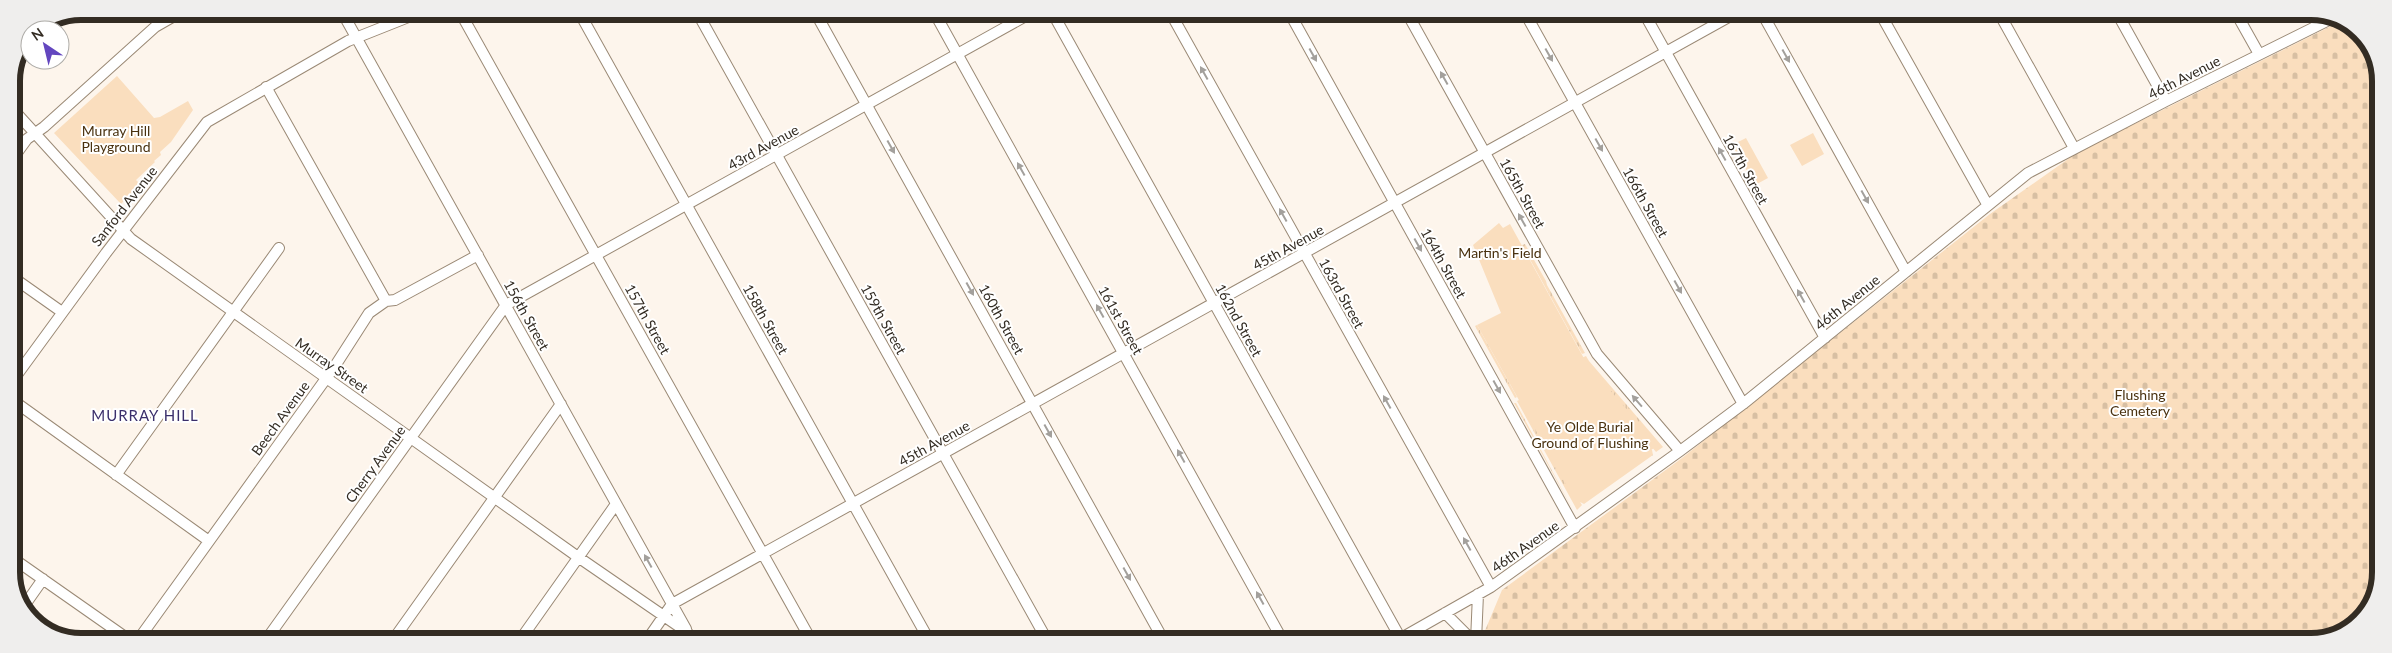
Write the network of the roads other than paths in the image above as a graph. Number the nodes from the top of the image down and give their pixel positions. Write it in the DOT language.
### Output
graph roads {
  1 [pos="167,20"];
  2 [pos="347,20"];
  3 [pos="402,20"];
  4 [pos="464,20"];
  5 [pos="583,20"];
  6 [pos="701,20"];
  7 [pos="819,20"];
  8 [pos="938,20"];
  9 [pos="1019,20"];
  10 [pos="1056,20"];
  11 [pos="1174,20"];
  12 [pos="1293,20"];
  13 [pos="1412,20"];
  14 [pos="1529,20"];
  15 [pos="1648,20"];
  16 [pos="1723,20"];
  17 [pos="1766,20"];
  18 [pos="1884,20"];
  19 [pos="2003,20"];
  20 [pos="2121,20"];
  21 [pos="2239,20"];
  22 [pos="2324,22"];
  23 [pos="357,38"];
  24 [pos="1666,52"];
  25 [pos="957,54"];
  26 [pos="2259,54"];
  27 [pos="266,87"];
  28 [pos="2166,101"];
  29 [pos="1575,102"];
  30 [pos="867,105"];
  31 [pos="20,117"];
  32 [pos="35,133"];
  33 [pos="2074,148"];
  34 [pos="20,149"];
  35 [pos="1485,152"];
  36 [pos="776,155"];
  37 [pos="1394,203"];
  38 [pos="1987,204"];
  39 [pos="686,205"];
  40 [pos="123,230"];
  41 [pos="279,248"];
  42 [pos="1304,253"];
  43 [pos="478,255"];
  44 [pos="596,255"];
  45 [pos="1906,272"];
  46 [pos="20,282"];
  47 [pos="386,301"];
  48 [pos="1214,303"];
  49 [pos="506,305"];
  50 [pos="62,312"];
  51 [pos="233,312"];
  52 [pos="1825,338"];
  53 [pos="1124,353"];
  54 [pos="20,370"];
  55 [pos="326,378"];
  56 [pos="561,404"];
  57 [pos="1033,404"];
  58 [pos="1743,404"];
  59 [pos="20,406"];
  60 [pos="410,438"];
  61 [pos="1680,451"];
  62 [pos="943,454"];
  63 [pos="116,475"];
  64 [pos="494,498"];
  65 [pos="616,504"];
  66 [pos="853,504"];
  67 [pos="1575,528"];
  68 [pos="209,541"];
  69 [pos="763,554"];
  70 [pos="578,557"];
  71 [pos="20,563"];
  72 [pos="42,579"];
  73 [pos="1490,587"];
  74 [pos="1478,594"];
  75 [pos="28,601"];
  76 [pos="672,604"];
  77 [pos="1445,613"];
  78 [pos="664,616"];
  79 [pos="118,633"];
  80 [pos="143,633"];
  81 [pos="271,633"];
  82 [pos="398,633"];
  83 [pos="525,633"];
  84 [pos="652,633"];
  85 [pos="686,633"];
  86 [pos="688,633"];
  87 [pos="807,633"];
  88 [pos="924,633"];
  89 [pos="1042,633"];
  90 [pos="1160,633"];
  91 [pos="1279,633"];
  92 [pos="1395,633"];
  93 [pos="1411,633"];
  94 [pos="1466,633"];
  95 [pos="1475,633"];
  1 -- 32 [label="street"];
  2 -- 23 [label="street, 156th Street"];
  3 -- 23 [label="street, Sanford Avenue"];
  4 -- 44 [label="street, 157th Street"];
  5 -- 39 [label="street, 158th Street"];
  6 -- 36 [label="street, 159th Street"];
  7 -- 30 [label="street, 160th Street"];
  8 -- 25 [label="street, 161st Street"];
  9 -- 25 [label="street, 43rd Avenue"];
  10 -- 48 [label="street, 162nd Street"];
  42 -- 11 [label="street, 163rd Street, one-way"];
  12 -- 37 [label="street, 164th Street, one-way"];
  35 -- 13 [label="street, 165th Street, one-way"];
  14 -- 29 [label="street, 166th Street, one-way"];
  15 -- 24 [label="street, 167th Street"];
  16 -- 24 [label="street, 45th Avenue"];
  17 -- 45 [label="street, one-way"];
  18 -- 38 [label="street"];
  19 -- 33 [label="street"];
  20 -- 28 [label="street"];
  21 -- 26 [label="street"];
  22 -- 26 [label="street, 46th Avenue"];
  23 -- 27 [label="street, Sanford Avenue"];
  23 -- 43 [label="street, 156th Street"];
  24 -- 29 [label="street, 45th Avenue"];
  52 -- 24 [label="street, 167th Street, one-way"];
  25 -- 30 [label="street, 43rd Avenue"];
  53 -- 25 [label="street, 161st Street, one-way"];
  26 -- 28 [label="street, 46th Avenue"];
  27 -- 40 [label="street, Sanford Avenue"];
  27 -- 47 [label="street"];
  28 -- 33 [label="street, 46th Avenue"];
  29 -- 35 [label="street, 45th Avenue"];
  29 -- 58 [label="street, 166th Street, one-way"];
  30 -- 36 [label="street, 43rd Avenue"];
  30 -- 57 [label="street, 160th Street, one-way"];
  31 -- 32 [label="street, Murray Street"];
  32 -- 34 [label="street"];
  32 -- 40 [label="street, Murray Street"];
  33 -- 38 [label="street, 46th Avenue"];
  35 -- 37 [label="street, 45th Avenue"];
  61 -- 35 [label="street, 165th Street, one-way"];
  36 -- 39 [label="street, 43rd Avenue"];
  36 -- 62 [label="street, 159th Street"];
  37 -- 42 [label="street, 45th Avenue"];
  37 -- 67 [label="street, 164th Street, one-way"];
  38 -- 45 [label="street, 46th Avenue"];
  39 -- 44 [label="street, 43rd Avenue"];
  39 -- 66 [label="street, 158th Street"];
  40 -- 50 [label="street, Sanford Avenue"];
  40 -- 51 [label="street, Murray Street"];
  41 -- 51 [label="street"];
  42 -- 48 [label="street, 45th Avenue"];
  73 -- 42 [label="street, 163rd Street, one-way"];
  43 -- 47 [label="street, Beech Avenue"];
  43 -- 49 [label="street, 156th Street"];
  44 -- 49 [label="street, 43rd Avenue"];
  44 -- 69 [label="street, 157th Street"];
  45 -- 52 [label="street, 46th Avenue"];
  46 -- 50 [label="street"];
  47 -- 55 [label="street, Beech Avenue"];
  48 -- 53 [label="street, 45th Avenue"];
  48 -- 92 [label="street, 162nd Street"];
  49 -- 56 [label="street, 156th Street"];
  49 -- 60 [label="street, Cherry Avenue"];
  50 -- 54 [label="street, Sanford Avenue"];
  51 -- 55 [label="street, Murray Street"];
  51 -- 63 [label="street"];
  52 -- 58 [label="street, 46th Avenue"];
  53 -- 57 [label="street, 45th Avenue"];
  91 -- 53 [label="street, 161st Street, one-way"];
  55 -- 60 [label="street, Murray Street"];
  55 -- 68 [label="street, Beech Avenue"];
  56 -- 64 [label="street"];
  56 -- 65 [label="street, 156th Street"];
  57 -- 62 [label="street, 45th Avenue"];
  57 -- 90 [label="street, 160th Street, one-way"];
  58 -- 61 [label="street, 46th Avenue"];
  59 -- 63 [label="street"];
  60 -- 64 [label="street, Murray Street"];
  60 -- 81 [label="street, Cherry Avenue"];
  61 -- 67 [label="street, 46th Avenue"];
  62 -- 66 [label="street, 45th Avenue"];
  62 -- 89 [label="street, 159th Street"];
  63 -- 68 [label="street"];
  64 -- 70 [label="street, Murray Street"];
  64 -- 82 [label="street"];
  65 -- 70 [label="street"];
  76 -- 65 [label="street, 156th Street, one-way"];
  66 -- 69 [label="street, 45th Avenue"];
  66 -- 88 [label="street, 158th Street"];
  67 -- 73 [label="street, 46th Avenue"];
  68 -- 80 [label="street, Beech Avenue"];
  69 -- 76 [label="street, 45th Avenue"];
  69 -- 87 [label="street, 157th Street"];
  70 -- 78 [label="street, Murray Street"];
  70 -- 83 [label="street"];
  71 -- 72 [label="street"];
  72 -- 75 [label="street"];
  72 -- 79 [label="street"];
  73 -- 74 [label="street, 46th Avenue"];
  74 -- 77 [label="street, 46th Avenue"];
  74 -- 95 [label="street"];
  76 -- 78 [label="street"];
  76 -- 86 [label="street, 156th Street"];
  77 -- 93 [label="street, 46th Avenue"];
  77 -- 94 [label="street"];
  78 -- 84 [label="street"];
  78 -- 85 [label="street, 156th Street"];
}
